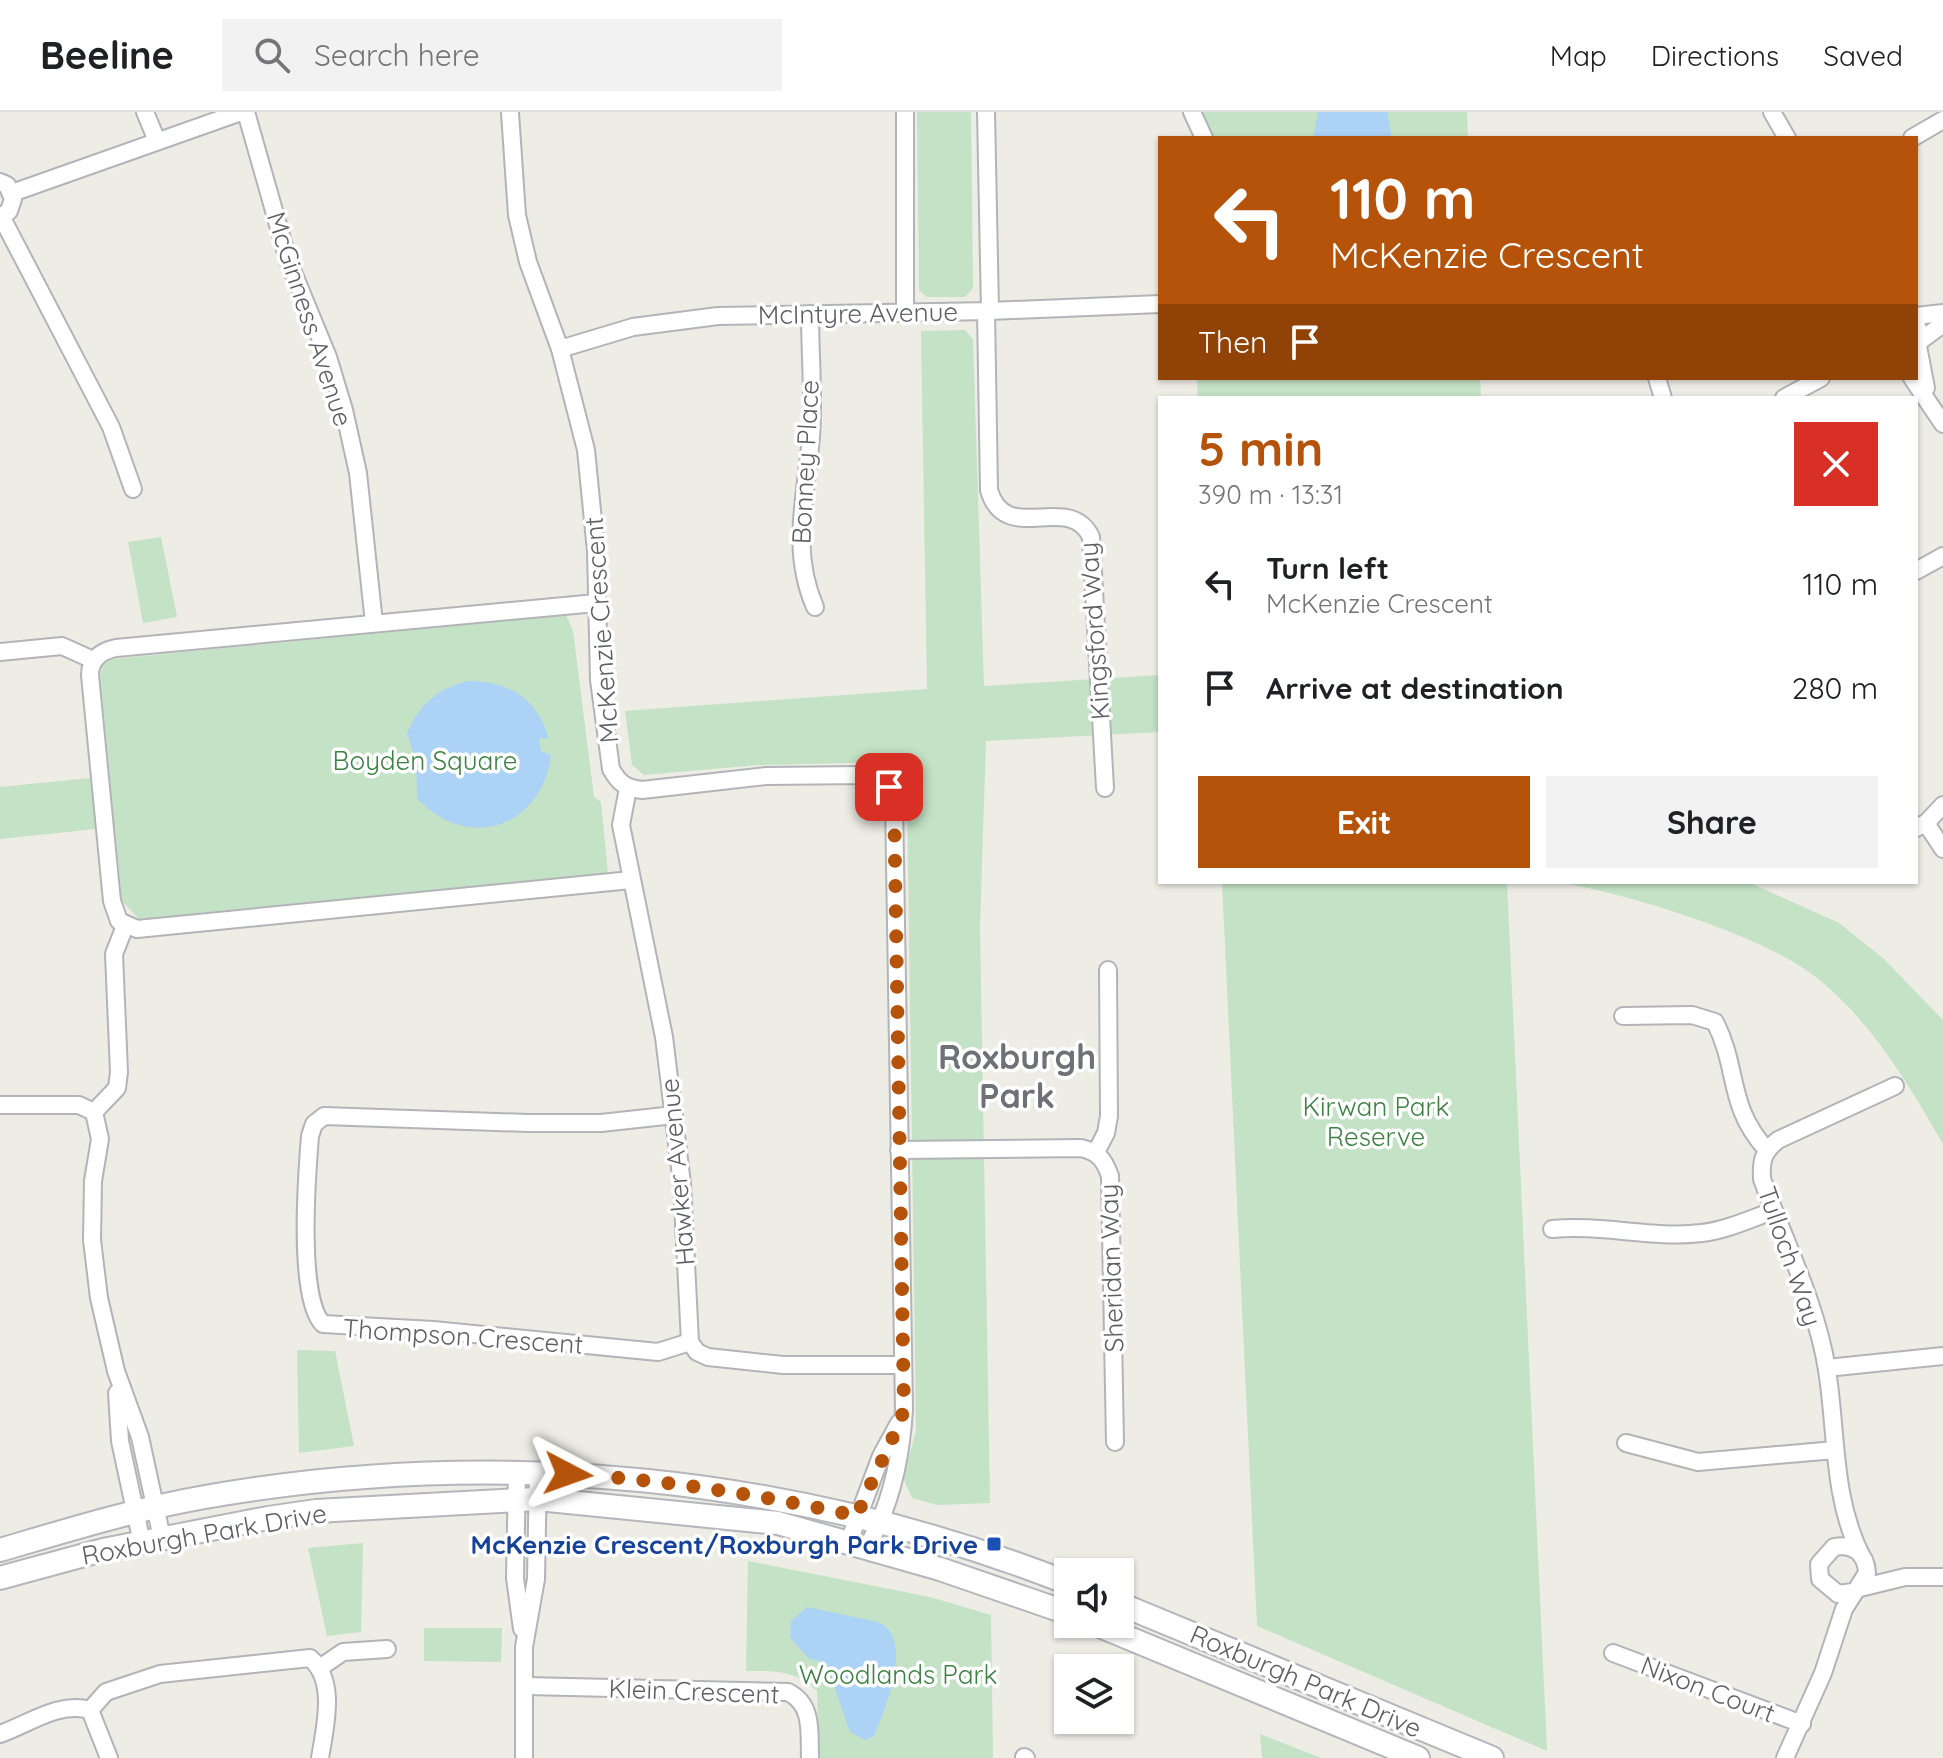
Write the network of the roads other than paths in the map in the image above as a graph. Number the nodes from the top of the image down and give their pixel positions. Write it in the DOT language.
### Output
graph roads {
  1 [pos="145,112"];
  2 [pos="243,112"];
  3 [pos="511,112"];
  4 [pos="905,112"];
  5 [pos="986,112"];
  6 [pos="1192,112"];
  7 [pos="1772,112"];
  8 [pos="1943,120"];
  9 [pos="1203,136"];
  10 [pos="1786,136"];
  11 [pos="1915,136"];
  12 [pos="157,141"];
  13 [pos="6,188"];
  14 [pos="1,216"];
  15 [pos="1158,304"];
  16 [pos="988,311"];
  17 [pos="905,312"];
  18 [pos="1943,313"];
  19 [pos="810,314"];
  20 [pos="1918,316"];
  21 [pos="1943,324"];
  22 [pos="1918,346"];
  23 [pos="560,349"];
  24 [pos="1817,380"];
  25 [pos="1914,380"];
  26 [pos="1788,396"];
  27 [pos="1928,398"];
  28 [pos="1943,424"];
  29 [pos="133,489"];
  30 [pos="1943,556"];
  31 [pos="1918,570"];
  32 [pos="596,603"];
  33 [pos="815,607"];
  34 [pos="374,623"];
  35 [pos="0,652"];
  36 [pos="93,660"];
  37 [pos="628,788"];
  38 [pos="1105,788"];
  39 [pos="1943,805"];
  40 [pos="1921,825"];
  41 [pos="1943,849"];
  42 [pos="631,880"];
  43 [pos="125,926"];
  44 [pos="1108,970"];
  45 [pos="1623,1016"];
  46 [pos="1895,1086"];
  47 [pos="0,1105"];
  48 [pos="94,1112"];
  49 [pos="674,1115"];
  50 [pos="1766,1149"];
  51 [pos="899,1150"];
  52 [pos="1096,1152"];
  53 [pos="1773,1211"];
  54 [pos="1552,1229"];
  55 [pos="690,1342"];
  56 [pos="1943,1356"];
  57 [pos="901,1365"];
  58 [pos="1827,1368"];
  59 [pos="904,1410"];
  60 [pos="1115,1442"];
  61 [pos="1626,1443"];
  62 [pos="1835,1450"];
  63 [pos="527,1472"];
  64 [pos="528,1499"];
  65 [pos="1842,1506"];
  66 [pos="144,1510"];
  67 [pos="857,1516"];
  68 [pos="882,1522"];
  69 [pos="152,1540"];
  70 [pos="858,1546"];
  71 [pos="0,1550"];
  72 [pos="1828,1551"];
  73 [pos="1862,1556"];
  74 [pos="1905,1577"];
  75 [pos="1943,1577"];
  76 [pos="0,1578"];
  77 [pos="1054,1578"];
  78 [pos="1824,1586"];
  79 [pos="1856,1590"];
  80 [pos="1054,1609"];
  81 [pos="1134,1610"];
  82 [pos="1834,1633"];
  83 [pos="1129,1638"];
  84 [pos="387,1649"];
  85 [pos="1613,1653"];
  86 [pos="321,1667"];
  87 [pos="526,1686"];
  88 [pos="90,1710"];
  89 [pos="1802,1724"];
  90 [pos="0,1734"];
  91 [pos="1788,1754"];
  92 [pos="109,1758"];
  93 [pos="320,1758"];
  94 [pos="524,1758"];
  95 [pos="810,1758"];
  96 [pos="1418,1758"];
  97 [pos="1492,1758"];
  1 -- 12 [label="street"];
  2 -- 12 [label="street"];
  2 -- 34 [label="street, McGinness Avenue"];
  3 -- 23 [label="street, McKenzie Crescent"];
  4 -- 17 [label="street"];
  5 -- 16 [label="street"];
  6 -- 9 [label="street"];
  7 -- 10 [label="street"];
  8 -- 11 [label="street"];
  12 -- 13 [label="street"];
  13 -- 14 [label="street"];
  14 -- 29 [label="street"];
  15 -- 16 [label="street, McIntyre Avenue"];
  16 -- 17 [label="street, McIntyre Avenue"];
  16 -- 38 [label="street, Kingsford Way"];
  17 -- 19 [label="street, McIntyre Avenue"];
  18 -- 20 [label="street"];
  19 -- 23 [label="street, McIntyre Avenue"];
  19 -- 33 [label="street, Bonney Place"];
  21 -- 22 [label="street"];
  22 -- 27 [label="street"];
  23 -- 32 [label="street, McKenzie Crescent"];
  24 -- 26 [label="street"];
  25 -- 27 [label="street"];
  27 -- 28 [label="street"];
  30 -- 31 [label="street"];
  32 -- 34 [label="street"];
  32 -- 37 [label="street, McKenzie Crescent"];
  34 -- 36 [label="street"];
  35 -- 36 [label="street"];
  36 -- 43 [label="street"];
  37 -- 42 [label="street, Hawker Avenue"];
  37 -- 51 [label="street"];
  39 -- 40 [label="street"];
  40 -- 41 [label="street"];
  42 -- 43 [label="street"];
  42 -- 49 [label="street, Hawker Avenue"];
  43 -- 48 [label="street"];
  44 -- 52 [label="street"];
  45 -- 50 [label="street"];
  46 -- 50 [label="street, Tulloch Way"];
  47 -- 48 [label="street"];
  48 -- 66 [label="street"];
  49 -- 55 [label="street, Hawker Avenue"];
  49 -- 55 [label="street, Thompson Crescent"];
  50 -- 53 [label="street, Tulloch Way"];
  51 -- 52 [label="street, Sheridan Way"];
  51 -- 57 [label="street"];
  52 -- 60 [label="street, Sheridan Way"];
  53 -- 54 [label="street"];
  53 -- 58 [label="street, Tulloch Way"];
  55 -- 57 [label="street"];
  56 -- 58 [label="street"];
  57 -- 59 [label="street"];
  58 -- 62 [label="street, Tulloch Way"];
  59 -- 67 [label="street"];
  59 -- 68 [label="street"];
  61 -- 62 [label="street"];
  62 -- 65 [label="street, Tulloch Way"];
  63 -- 64 [label="street"];
  63 -- 66 [label="street, Roxburgh Park Drive"];
  63 -- 67 [label="street, Roxburgh Park Drive"];
  64 -- 69 [label="street, Roxburgh Park Drive"];
  64 -- 70 [label="street, Roxburgh Park Drive"];
  64 -- 87 [label="street"];
  65 -- 72 [label="street, Tulloch Way"];
  65 -- 73 [label="street, Tulloch Way"];
  66 -- 69 [label="street"];
  66 -- 71 [label="street, Roxburgh Park Drive"];
  67 -- 68 [label="street, Roxburgh Park Drive"];
  67 -- 70 [label="street"];
  68 -- 70 [label="street"];
  68 -- 77 [label="street, Roxburgh Park Drive"];
  69 -- 76 [label="street, Roxburgh Park Drive"];
  70 -- 80 [label="street, Roxburgh Park Drive"];
  72 -- 73 [label="street"];
  72 -- 78 [label="street"];
  73 -- 74 [label="street"];
  73 -- 79 [label="street"];
  74 -- 75 [label="street"];
  74 -- 79 [label="street"];
  78 -- 79 [label="street"];
  78 -- 82 [label="street"];
  79 -- 82 [label="street"];
  81 -- 97 [label="street, Roxburgh Park Drive"];
  82 -- 89 [label="street"];
  83 -- 96 [label="street, Roxburgh Park Drive"];
  84 -- 86 [label="street"];
  85 -- 89 [label="street, Nixon Court"];
  86 -- 88 [label="street"];
  86 -- 93 [label="street"];
  87 -- 94 [label="street"];
  87 -- 95 [label="street, Klein Crescent"];
  88 -- 90 [label="street"];
  88 -- 92 [label="street"];
  89 -- 91 [label="street"];
}
